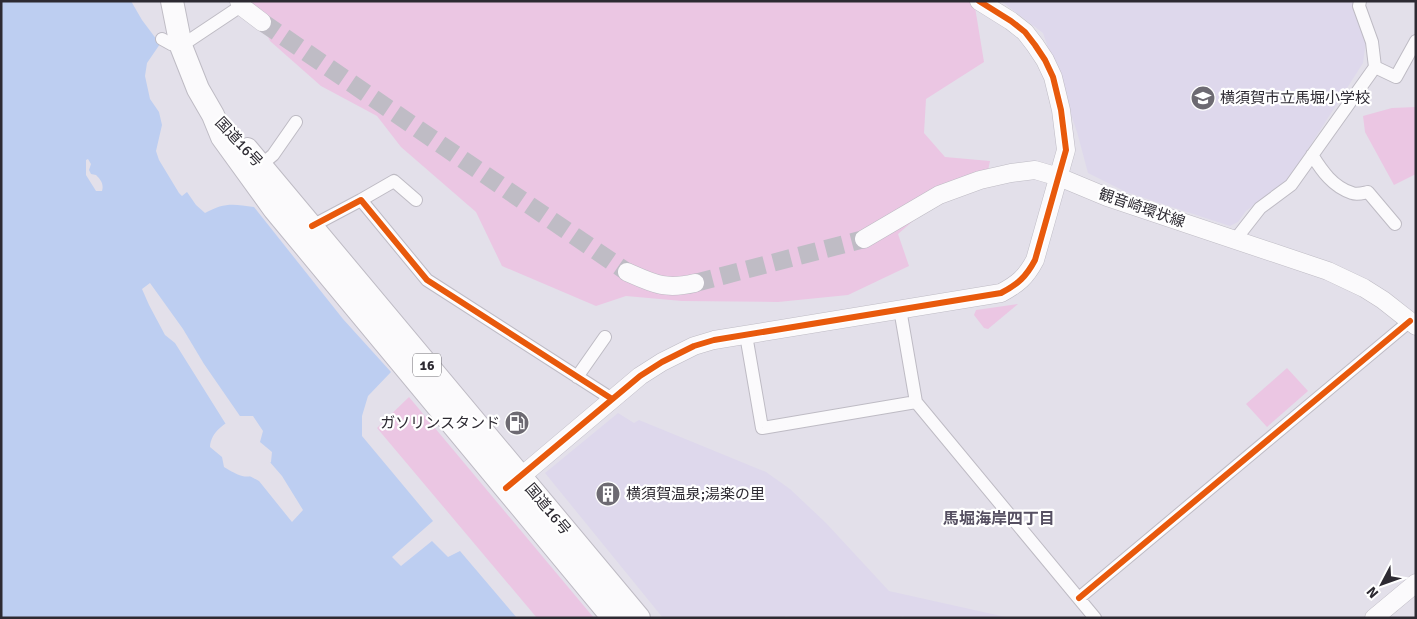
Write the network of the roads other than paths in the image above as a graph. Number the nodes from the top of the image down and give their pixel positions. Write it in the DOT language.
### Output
graph roads {
  1 [pos="172,1"];
  2 [pos="979,1"];
  3 [pos="1360,1"];
  4 [pos="240,4"];
  5 [pos="262,22"];
  6 [pos="1416,41"];
  7 [pos="171,42"];
  8 [pos="1375,68"];
  9 [pos="213,115"];
  10 [pos="296,122"];
  11 [pos="1312,155"];
  12 [pos="261,165"];
  13 [pos="1059,177"];
  14 [pos="361,200"];
  15 [pos="416,200"];
  16 [pos="1395,224"];
  17 [pos="312,226"];
  18 [pos="864,239"];
  19 [pos="1235,240"];
  20 [pos="627,272"];
  21 [pos="695,283"];
  22 [pos="900,310"];
  23 [pos="1413,324"];
  24 [pos="746,335"];
  25 [pos="605,337"];
  26 [pos="577,377"];
  27 [pos="612,399"];
  28 [pos="916,402"];
  29 [pos="514,483"];
  30 [pos="1416,583"];
  31 [pos="1079,598"];
  32 [pos="613,618"];
  33 [pos="639,618"];
  34 [pos="1095,618"];
  35 [pos="1374,618"];
  1 -- 7 [label="highway, 16"];
  2 -- 13 [label="street"];
  3 -- 8 [label="street"];
  4 -- 5 [label="street"];
  4 -- 7 [label="street"];
  6 -- 8 [label="street"];
  7 -- 9 [label="highway, 16"];
  8 -- 11 [label="street"];
  9 -- 12 [label="highway, 国道16号 / 16"];
  9 -- 29 [label="highway, 国道16号 / 16"];
  10 -- 12 [label="street"];
  11 -- 16 [label="street"];
  11 -- 19 [label="street"];
  12 -- 17 [label="highway, 国道16号 / 16"];
  13 -- 18 [label="street, 観音崎環状線"];
  13 -- 19 [label="street, 観音崎環状線"];
  13 -- 22 [label="street"];
  14 -- 15 [label="street"];
  14 -- 17 [label="street"];
  14 -- 26 [label="street"];
  17 -- 29 [label="highway, 国道16号 / 16"];
  19 -- 23 [label="street, 観音崎環状線"];
  20 -- 21 [label="street"];
  22 -- 24 [label="street"];
  22 -- 28 [label="street"];
  23 -- 31 [label="street"];
  24 -- 27 [label="street"];
  24 -- 28 [label="street"];
  25 -- 26 [label="street"];
  26 -- 27 [label="street"];
  27 -- 29 [label="street"];
  28 -- 31 [label="street"];
  29 -- 32 [label="highway, 国道16号 / 16"];
  29 -- 33 [label="highway, 国道16号 / 16"];
  30 -- 35 [label="street"];
  31 -- 34 [label="street"];
}
